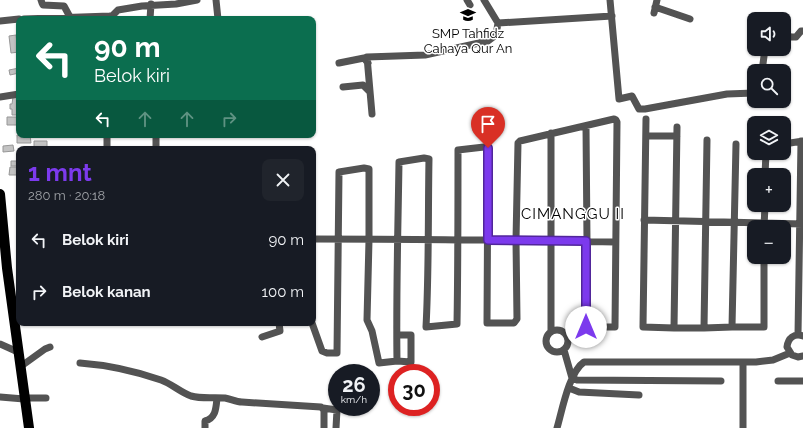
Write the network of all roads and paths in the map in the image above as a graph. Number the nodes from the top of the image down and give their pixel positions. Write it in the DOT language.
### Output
graph roads {
  1 [pos="41,0"];
  2 [pos="197,0"];
  3 [pos="216,0"];
  4 [pos="484,0"];
  5 [pos="610,0"];
  6 [pos="151,4"];
  7 [pos="655,7"];
  8 [pos="69,16"];
  9 [pos="113,16"];
  10 [pos="150,16"];
  11 [pos="218,16"];
  12 [pos="612,16"];
  13 [pos="16,19"];
  14 [pos="690,19"];
  15 [pos="0,21"];
  16 [pos="498,23"];
  17 [pos="803,31"];
  18 [pos="791,38"];
  19 [pos="339,63"];
  20 [pos="368,63"];
  21 [pos="343,87"];
  22 [pos="369,91"];
  23 [pos="747,93"];
  24 [pos="16,94"];
  25 [pos="0,97"];
  26 [pos="372,114"];
  27 [pos="646,119"];
  28 [pos="586,126"];
  29 [pos="677,127"];
  30 [pos="551,133"];
  31 [pos="646,136"];
  32 [pos="677,136"];
  33 [pos="707,140"];
  34 [pos="802,141"];
  35 [pos="791,143"];
  36 [pos="736,144"];
  37 [pos="0,194"];
  38 [pos="644,220"];
  39 [pos="676,221"];
  40 [pos="705,222"];
  41 [pos="734,222"];
  42 [pos="747,223"];
  43 [pos="791,224"];
  44 [pos="801,224"];
  45 [pos="316,238"];
  46 [pos="339,239"];
  47 [pos="370,240"];
  48 [pos="398,240"];
  49 [pos="429,240"];
  50 [pos="458,240"];
  51 [pos="488,240"];
  52 [pos="516,240"];
  53 [pos="552,241"];
  54 [pos="586,241"];
  55 [pos="615,242"];
  56 [pos="764,264"];
  57 [pos="15,297"];
  58 [pos="16,315"];
  59 [pos="17,326"];
  60 [pos="279,326"];
  61 [pos="313,326"];
  62 [pos="732,327"];
  63 [pos="674,328"];
  64 [pos="704,328"];
  65 [pos="551,331"];
  66 [pos="397,335"];
  67 [pos="801,336"];
  68 [pos="262,337"];
  69 [pos="0,344"];
  70 [pos="50,347"];
  71 [pos="564,350"];
  72 [pos="18,352"];
  73 [pos="790,353"];
  74 [pos="803,356"];
  75 [pos="397,361"];
  76 [pos="743,362"];
  77 [pos="80,363"];
  78 [pos="20,367"];
  79 [pos="572,378"];
  80 [pos="722,381"];
  81 [pos="778,381"];
  82 [pos="803,381"];
  83 [pos="569,388"];
  84 [pos="639,395"];
  85 [pos="0,397"];
  86 [pos="46,398"];
  87 [pos="217,398"];
  88 [pos="24,399"];
  89 [pos="323,408"];
  90 [pos="29,428"];
  91 [pos="205,428"];
  92 [pos="324,428"];
  93 [pos="336,428"];
  94 [pos="557,428"];
  95 [pos="743,428"];
  1 -- 8 [label="street"];
  2 -- 6 [label="street"];
  3 -- 11 [label="street"];
  4 -- 16 [label="street"];
  5 -- 12 [label="street"];
  6 -- 9 [label="street"];
  6 -- 10 [label="street"];
  7 -- 14 [label="street"];
  12 -- 16 [label="street"];
  12 -- 23 [label="street"];
  13 -- 15 [label="street"];
  16 -- 20 [label="street"];
  17 -- 18 [label="street"];
  19 -- 20 [label="street"];
  20 -- 22 [label="street"];
  21 -- 22 [label="street"];
  22 -- 26 [label="street"];
  24 -- 25 [label="street"];
  27 -- 31 [label="street"];
  28 -- 30 [label="street"];
  28 -- 54 [label="street"];
  28 -- 55 [label="street"];
  29 -- 32 [label="street"];
  30 -- 52 [label="street"];
  30 -- 53 [label="street"];
  31 -- 32 [label="street"];
  31 -- 38 [label="street"];
  32 -- 39 [label="street"];
  33 -- 40 [label="street"];
  34 -- 35 [label="street"];
  34 -- 44 [label="street"];
  36 -- 41 [label="street"];
  37 -- 57 [label="highway"];
  38 -- 39 [label="street"];
  38 -- 63 [label="street"];
  39 -- 40 [label="street"];
  39 -- 63 [label="street"];
  40 -- 41 [label="street"];
  40 -- 64 [label="street"];
  41 -- 42 [label="street"];
  41 -- 62 [label="street"];
  43 -- 44 [label="street"];
  44 -- 67 [label="street"];
  45 -- 46 [label="street"];
  46 -- 47 [label="street"];
  46 -- 47 [label="street"];
  46 -- 61 [label="street"];
  47 -- 48 [label="street"];
  47 -- 75 [label="street"];
  48 -- 49 [label="street"];
  48 -- 49 [label="street"];
  48 -- 66 [label="street"];
  49 -- 50 [label="street"];
  49 -- 50 [label="street"];
  50 -- 51 [label="street"];
  50 -- 51 [label="street"];
  51 -- 52 [label="street"];
  51 -- 52 [label="street"];
  52 -- 53 [label="street"];
  53 -- 54 [label="street"];
  53 -- 65 [label="street"];
  54 -- 55 [label="street"];
  54 -- 55 [label="street"];
  56 -- 62 [label="street"];
  57 -- 58 [label="highway"];
  59 -- 72 [label="highway"];
  60 -- 68 [label="street"];
  62 -- 64 [label="street"];
  63 -- 64 [label="street"];
  65 -- 71 [label="street"];
  65 -- 71 [label="street"];
  66 -- 75 [label="street"];
  66 -- 75 [label="street"];
  67 -- 73 [label="street"];
  69 -- 72 [label="street"];
  70 -- 78 [label="street"];
  71 -- 79 [label="street"];
  72 -- 78 [label="highway"];
  73 -- 74 [label="street"];
  73 -- 76 [label="street"];
  76 -- 79 [label="street"];
  76 -- 95 [label="street"];
  77 -- 87 [label="street"];
  78 -- 88 [label="highway"];
  79 -- 80 [label="street"];
  79 -- 83 [label="street"];
  81 -- 82 [label="street"];
  83 -- 84 [label="street"];
  83 -- 94 [label="street"];
  85 -- 88 [label="street"];
  86 -- 88 [label="street"];
  87 -- 89 [label="street"];
  87 -- 91 [label="street"];
  88 -- 90 [label="highway"];
  89 -- 92 [label="street"];
  89 -- 93 [label="street"];
}
